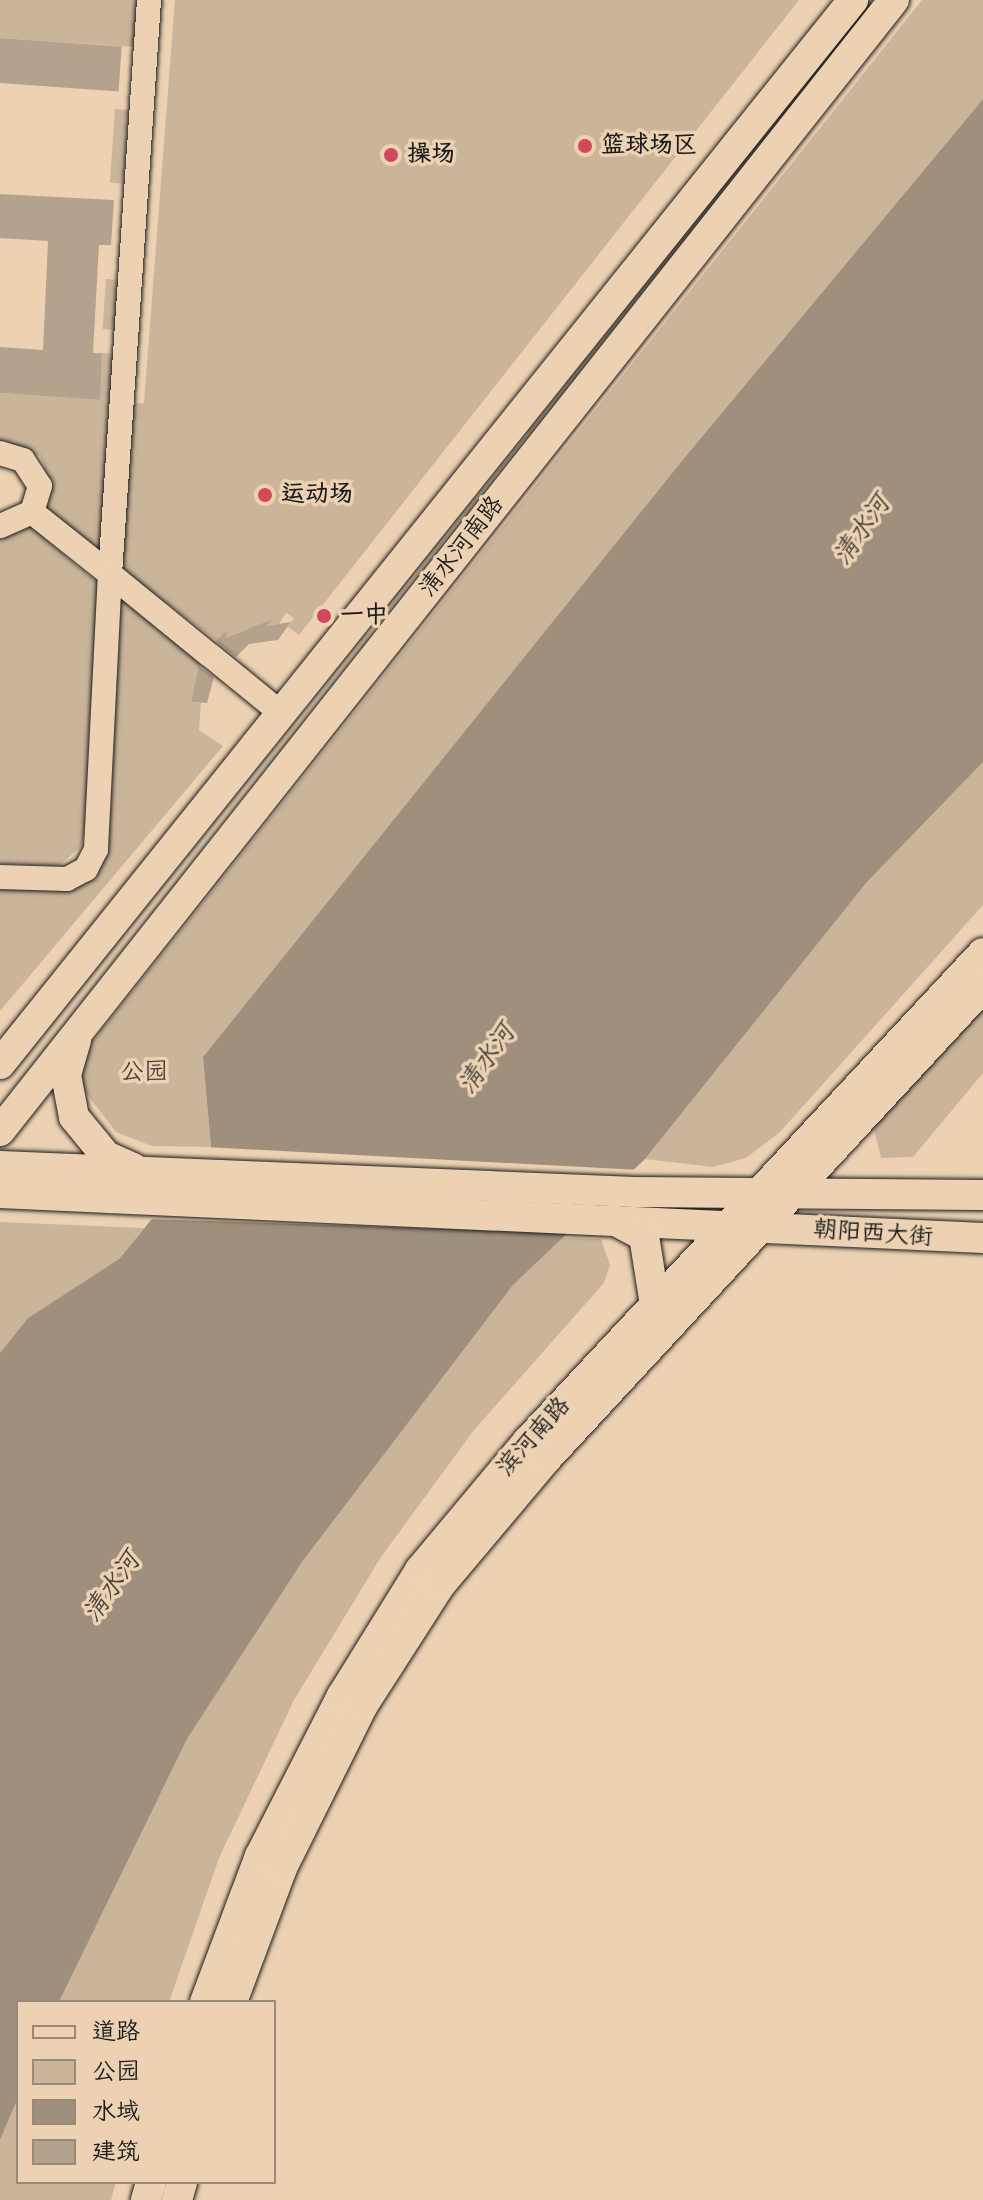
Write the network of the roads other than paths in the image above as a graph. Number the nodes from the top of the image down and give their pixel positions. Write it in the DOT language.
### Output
graph roads {
  1 [pos="149,0"];
  2 [pos="853,0"];
  3 [pos="894,0"];
  4 [pos="0,453"];
  5 [pos="32,512"];
  6 [pos="0,526"];
  7 [pos="110,574"];
  8 [pos="282,714"];
  9 [pos="0,877"];
  10 [pos="983,953"];
  11 [pos="983,987"];
  12 [pos="79,1031"];
  13 [pos="0,1064"];
  14 [pos="0,1131"];
  15 [pos="0,1166"];
  16 [pos="143,1180"];
  17 [pos="759,1192"];
  18 [pos="0,1193"];
  19 [pos="793,1194"];
  20 [pos="983,1195"];
  21 [pos="612,1220"];
  22 [pos="727,1225"];
  23 [pos="762,1227"];
  24 [pos="983,1238"];
  25 [pos="655,1305"];
  26 [pos="206,2000"];
  27 [pos="233,2000"];
  1 -- 7 [label="lane"];
  2 -- 8 [label="main road, 清水河南路"];
  3 -- 12 [label="main road, 清水河南路"];
  4 -- 5 [label="lane"];
  5 -- 6 [label="lane"];
  5 -- 7 [label="lane"];
  7 -- 8 [label="lane"];
  7 -- 9 [label="lane"];
  8 -- 13 [label="main road, 清水河南路"];
  10 -- 17 [label="main road, 滨河南路"];
  11 -- 19 [label="main road, 滨河南路"];
  12 -- 14 [label="main road, 清水河南路"];
  12 -- 16 [label="main road"];
  15 -- 16 [label="main road"];
  16 -- 17 [label="main road, 朝阳西大街"];
  16 -- 18 [label="main road"];
  16 -- 21 [label="main road, 朝阳西大街"];
  17 -- 19 [label="main road, 朝阳西大街"];
  17 -- 22 [label="main road, 滨河南路"];
  19 -- 20 [label="main road, 朝阳西大街"];
  19 -- 23 [label="main road, 滨河南路"];
  21 -- 22 [label="main road, 朝阳西大街"];
  21 -- 25 [label="main road"];
  22 -- 23 [label="main road, 朝阳西大街"];
  22 -- 25 [label="main road, 滨河南路"];
  23 -- 24 [label="main road, 朝阳西大街"];
  23 -- 27 [label="main road, 滨河南路"];
  25 -- 26 [label="main road, 滨河南路"];
}
